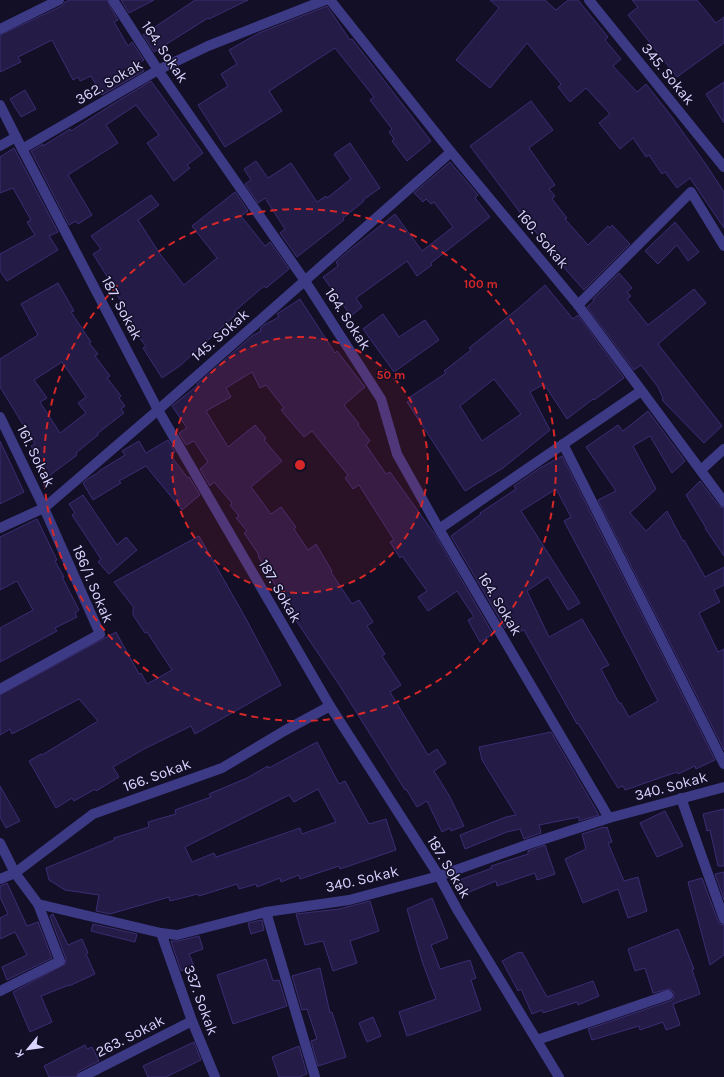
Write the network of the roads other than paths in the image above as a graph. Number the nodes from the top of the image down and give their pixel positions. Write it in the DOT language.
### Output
graph roads {
  1 [pos="59,0"];
  2 [pos="113,0"];
  3 [pos="325,0"];
  4 [pos="330,0"];
  5 [pos="589,0"];
  6 [pos="0,29"];
  7 [pos="158,70"];
  8 [pos="0,105"];
  9 [pos="16,137"];
  10 [pos="0,146"];
  11 [pos="22,149"];
  12 [pos="451,152"];
  13 [pos="724,167"];
  14 [pos="724,246"];
  15 [pos="305,280"];
  16 [pos="578,305"];
  17 [pos="641,391"];
  18 [pos="158,410"];
  19 [pos="0,417"];
  20 [pos="563,444"];
  21 [pos="724,449"];
  22 [pos="701,470"];
  23 [pos="724,502"];
  24 [pos="44,508"];
  25 [pos="0,528"];
  26 [pos="439,529"];
  27 [pos="0,689"];
  28 [pos="330,706"];
  29 [pos="724,764"];
  30 [pos="724,787"];
  31 [pos="681,798"];
  32 [pos="609,818"];
  33 [pos="0,843"];
  34 [pos="15,873"];
  35 [pos="439,876"];
  36 [pos="0,879"];
  37 [pos="38,904"];
  38 [pos="266,912"];
  39 [pos="724,919"];
  40 [pos="161,933"];
  41 [pos="0,991"];
  42 [pos="668,995"];
  43 [pos="192,1021"];
  44 [pos="537,1040"];
  45 [pos="82,1077"];
  46 [pos="215,1077"];
  47 [pos="315,1077"];
  48 [pos="559,1077"];
  1 -- 6 [label="street"];
  2 -- 7 [label="street, 164. Sokak"];
  3 -- 7 [label="street, 362. Sokak"];
  4 -- 12 [label="street, 160. Sokak"];
  5 -- 13 [label="street, 345. Sokak"];
  7 -- 11 [label="street, 362. Sokak"];
  7 -- 15 [label="street, 164. Sokak"];
  8 -- 9 [label="street, 187. Sokak"];
  9 -- 10 [label="street"];
  9 -- 11 [label="street, 187. Sokak"];
  11 -- 18 [label="street, 187. Sokak"];
  12 -- 15 [label="street, 145. Sokak"];
  12 -- 16 [label="street, 160. Sokak"];
  14 -- 16 [label="street"];
  15 -- 18 [label="street, 145. Sokak"];
  15 -- 26 [label="street, 164. Sokak"];
  16 -- 17 [label="street, 160. Sokak"];
  17 -- 20 [label="street"];
  17 -- 22 [label="street, 160. Sokak"];
  18 -- 24 [label="street, 145. Sokak"];
  18 -- 28 [label="street, 187. Sokak"];
  19 -- 24 [label="street, 161. Sokak"];
  20 -- 26 [label="street"];
  20 -- 29 [label="street"];
  21 -- 22 [label="street"];
  22 -- 23 [label="street, 160. Sokak"];
  24 -- 25 [label="street, 145. Sokak"];
  24 -- 27 [label="street, 186/1. Sokak"];
  26 -- 32 [label="street, 164. Sokak"];
  28 -- 34 [label="street, 166. Sokak"];
  28 -- 35 [label="street, 187. Sokak"];
  30 -- 31 [label="street, 340. Sokak"];
  31 -- 32 [label="street, 340. Sokak"];
  31 -- 39 [label="street"];
  32 -- 35 [label="street, 340. Sokak"];
  33 -- 34 [label="street"];
  34 -- 36 [label="street, 166. Sokak"];
  34 -- 37 [label="street"];
  35 -- 38 [label="street, 340. Sokak"];
  35 -- 44 [label="street, 187. Sokak"];
  37 -- 40 [label="street, 340. Sokak"];
  37 -- 41 [label="street"];
  38 -- 40 [label="street, 340. Sokak"];
  38 -- 47 [label="street"];
  40 -- 43 [label="street, 337. Sokak"];
  42 -- 44 [label="street"];
  43 -- 45 [label="street, 263. Sokak"];
  43 -- 46 [label="street, 337. Sokak"];
  44 -- 48 [label="street, 187. Sokak"];
}
